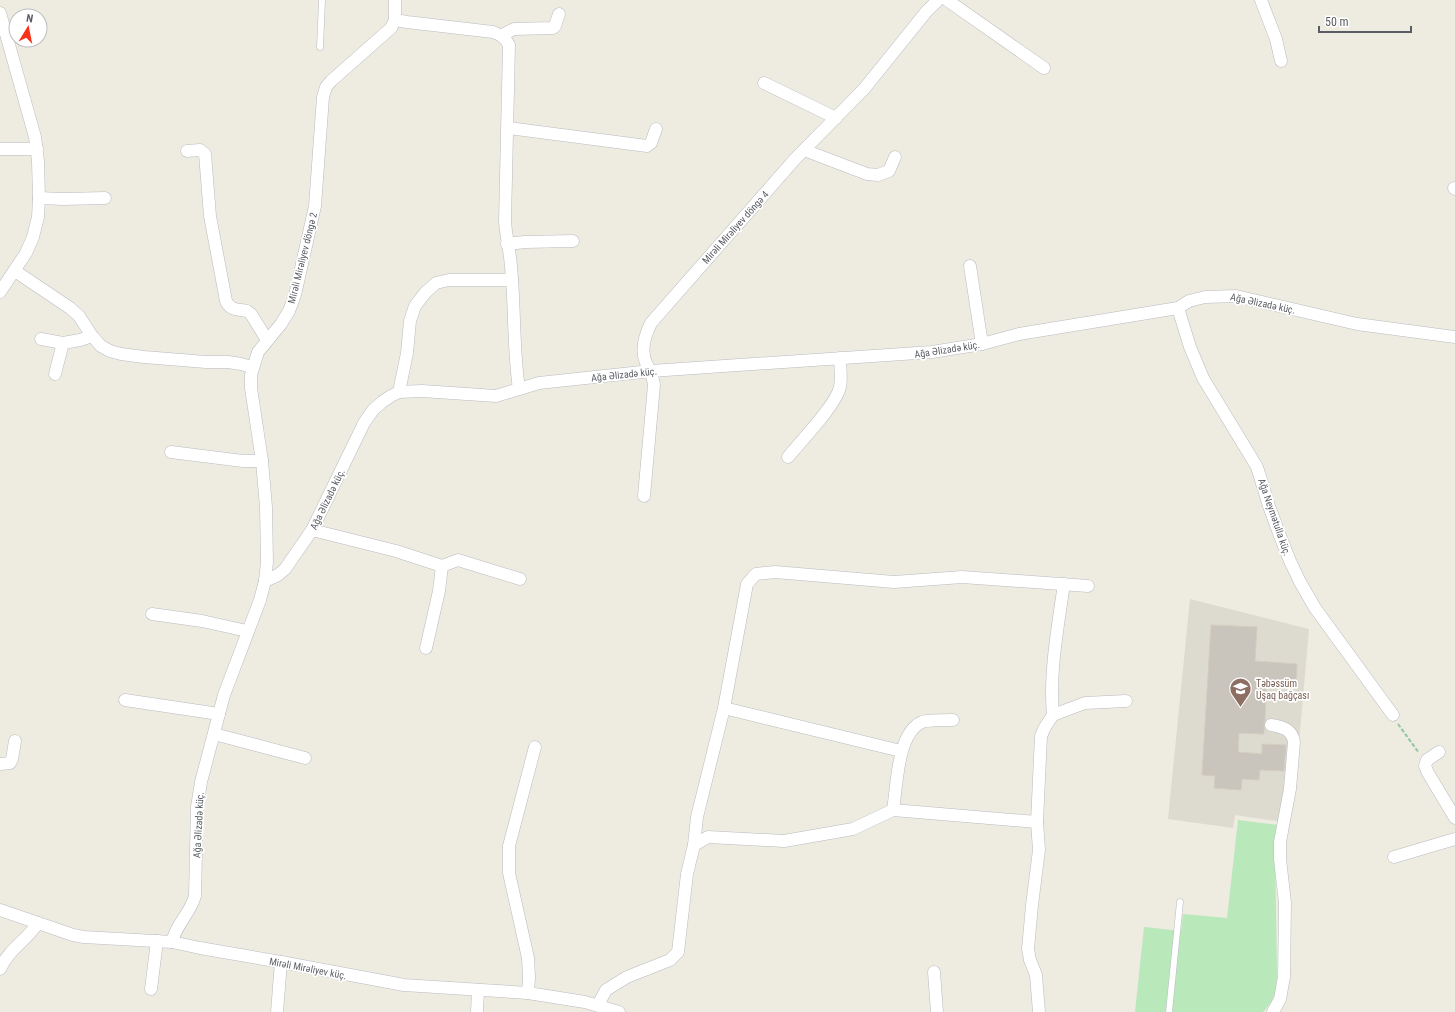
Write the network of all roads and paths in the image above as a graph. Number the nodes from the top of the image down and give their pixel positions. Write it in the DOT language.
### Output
graph roads {
  1 [pos="322,0"];
  2 [pos="395,0"];
  3 [pos="938,0"];
  4 [pos="947,0"];
  5 [pos="1261,0"];
  6 [pos="0,12"];
  7 [pos="559,14"];
  8 [pos="395,20"];
  9 [pos="502,35"];
  10 [pos="320,47"];
  11 [pos="1281,61"];
  12 [pos="1044,68"];
  13 [pos="764,83"];
  14 [pos="836,118"];
  15 [pos="508,128"];
  16 [pos="656,129"];
  17 [pos="0,149"];
  18 [pos="37,149"];
  19 [pos="804,150"];
  20 [pos="187,151"];
  21 [pos="895,157"];
  22 [pos="39,198"];
  23 [pos="105,198"];
  24 [pos="573,241"];
  25 [pos="507,244"];
  26 [pos="970,266"];
  27 [pos="15,271"];
  28 [pos="512,280"];
  29 [pos="0,292"];
  30 [pos="1178,308"];
  31 [pos="92,336"];
  32 [pos="1455,337"];
  33 [pos="41,339"];
  34 [pos="267,340"];
  35 [pos="63,343"];
  36 [pos="982,344"];
  37 [pos="840,358"];
  38 [pos="252,367"];
  39 [pos="651,371"];
  40 [pos="56,374"];
  41 [pos="519,389"];
  42 [pos="399,392"];
  43 [pos="172,452"];
  44 [pos="788,457"];
  45 [pos="262,461"];
  46 [pos="644,496"];
  47 [pos="312,530"];
  48 [pos="442,566"];
  49 [pos="520,579"];
  50 [pos="265,581"];
  51 [pos="1064,584"];
  52 [pos="1088,586"];
  53 [pos="152,614"];
  54 [pos="247,631"];
  55 [pos="426,648"];
  56 [pos="125,700"];
  57 [pos="1126,701"];
  58 [pos="724,708"];
  59 [pos="219,714"];
  60 [pos="1053,715"];
  61 [pos="1393,716"];
  62 [pos="953,720"];
  63 [pos="1271,725"];
  64 [pos="214,734"];
  65 [pos="16,741"];
  66 [pos="535,747"];
  67 [pos="901,751"];
  68 [pos="1439,752"];
  69 [pos="304,758"];
  70 [pos="1428,760"];
  71 [pos="0,764"];
  72 [pos="894,810"];
  73 [pos="1455,818"];
  74 [pos="1037,822"];
  75 [pos="1455,839"];
  76 [pos="694,845"];
  77 [pos="1394,857"];
  78 [pos="1180,902"];
  79 [pos="0,910"];
  80 [pos="38,923"];
  81 [pos="157,941"];
  82 [pos="172,942"];
  83 [pos="281,962"];
  84 [pos="0,969"];
  85 [pos="934,972"];
  86 [pos="151,989"];
  87 [pos="478,990"];
  88 [pos="528,993"];
  89 [pos="598,1005"];
  90 [pos="277,1012"];
  91 [pos="477,1012"];
  92 [pos="619,1012"];
  93 [pos="938,1012"];
  94 [pos="1040,1012"];
  95 [pos="1169,1012"];
  96 [pos="1273,1012"];
  1 -- 10 [label="lane"];
  2 -- 8 [label="street"];
  3 -- 14 [label="street, Mirəli Mirəliyev döngə 4"];
  4 -- 12 [label="street"];
  5 -- 11 [label="street"];
  6 -- 18 [label="street"];
  7 -- 9 [label="street"];
  8 -- 9 [label="street"];
  8 -- 34 [label="street, Mirəli Mirəliyev döngə 2"];
  9 -- 15 [label="street"];
  13 -- 14 [label="street"];
  14 -- 19 [label="street, Mirəli Mirəliyev döngə 4"];
  15 -- 16 [label="street"];
  15 -- 25 [label="street"];
  17 -- 18 [label="street"];
  18 -- 22 [label="street"];
  19 -- 21 [label="street"];
  19 -- 39 [label="street, Mirəli Mirəliyev döngə 4"];
  20 -- 34 [label="street"];
  22 -- 23 [label="street"];
  22 -- 27 [label="street"];
  24 -- 25 [label="street"];
  25 -- 28 [label="street"];
  26 -- 36 [label="street"];
  27 -- 29 [label="street"];
  27 -- 31 [label="street"];
  28 -- 41 [label="street"];
  28 -- 42 [label="street"];
  30 -- 32 [label="street, Ağa Əlizadə küç."];
  30 -- 36 [label="street, Ağa Əlizadə küç."];
  30 -- 61 [label="street, Ağa Neymətulla küç."];
  31 -- 35 [label="street"];
  31 -- 38 [label="street"];
  33 -- 35 [label="street"];
  34 -- 38 [label="street, Mirəli Mirəliyev döngə 2"];
  35 -- 40 [label="street"];
  36 -- 37 [label="street, Ağa Əlizadə küç."];
  37 -- 39 [label="street, Ağa Əlizadə küç."];
  37 -- 44 [label="street"];
  38 -- 45 [label="street, Mirəli Mirəliyev döngə 2"];
  39 -- 41 [label="street, Ağa Əlizadə küç."];
  39 -- 46 [label="street, Mirəli Mirəliyev döngə 4"];
  41 -- 42 [label="street, Ağa Əlizadə küç."];
  42 -- 47 [label="street, Ağa Əlizadə küç."];
  43 -- 45 [label="street"];
  45 -- 50 [label="street, Mirəli Mirəliyev döngə 2"];
  47 -- 48 [label="street"];
  47 -- 50 [label="street, Ağa Əlizadə küç."];
  48 -- 49 [label="street"];
  48 -- 55 [label="street"];
  50 -- 54 [label="street, Ağa Əlizadə küç."];
  51 -- 52 [label="street"];
  51 -- 58 [label="street"];
  51 -- 60 [label="street"];
  53 -- 54 [label="street"];
  54 -- 59 [label="street, Ağa Əlizadə küç."];
  56 -- 59 [label="street"];
  57 -- 60 [label="street"];
  58 -- 67 [label="street"];
  58 -- 76 [label="street"];
  59 -- 64 [label="street, Ağa Əlizadə küç."];
  60 -- 74 [label="street"];
  61 -- 70 [label="path"];
  62 -- 67 [label="street"];
  63 -- 96 [label="street"];
  64 -- 69 [label="street"];
  64 -- 82 [label="street, Ağa Əlizadə küç."];
  65 -- 71 [label="street"];
  66 -- 88 [label="street"];
  67 -- 72 [label="street"];
  68 -- 70 [label="street"];
  70 -- 73 [label="street"];
  72 -- 74 [label="street"];
  72 -- 76 [label="street"];
  74 -- 94 [label="street"];
  75 -- 77 [label="street"];
  76 -- 89 [label="street"];
  78 -- 95 [label="lane"];
  79 -- 80 [label="street, Mirəli Mirəliyev küç."];
  80 -- 81 [label="street, Mirəli Mirəliyev küç."];
  80 -- 84 [label="street"];
  81 -- 82 [label="street, Mirəli Mirəliyev küç."];
  81 -- 86 [label="street"];
  82 -- 83 [label="street, Mirəli Mirəliyev küç."];
  83 -- 87 [label="street, Mirəli Mirəliyev küç."];
  83 -- 90 [label="street"];
  85 -- 93 [label="street"];
  87 -- 88 [label="street, Mirəli Mirəliyev küç."];
  87 -- 91 [label="street"];
  88 -- 89 [label="street, Mirəli Mirəliyev küç."];
  89 -- 92 [label="street, Mirəli Mirəliyev küç."];
}
